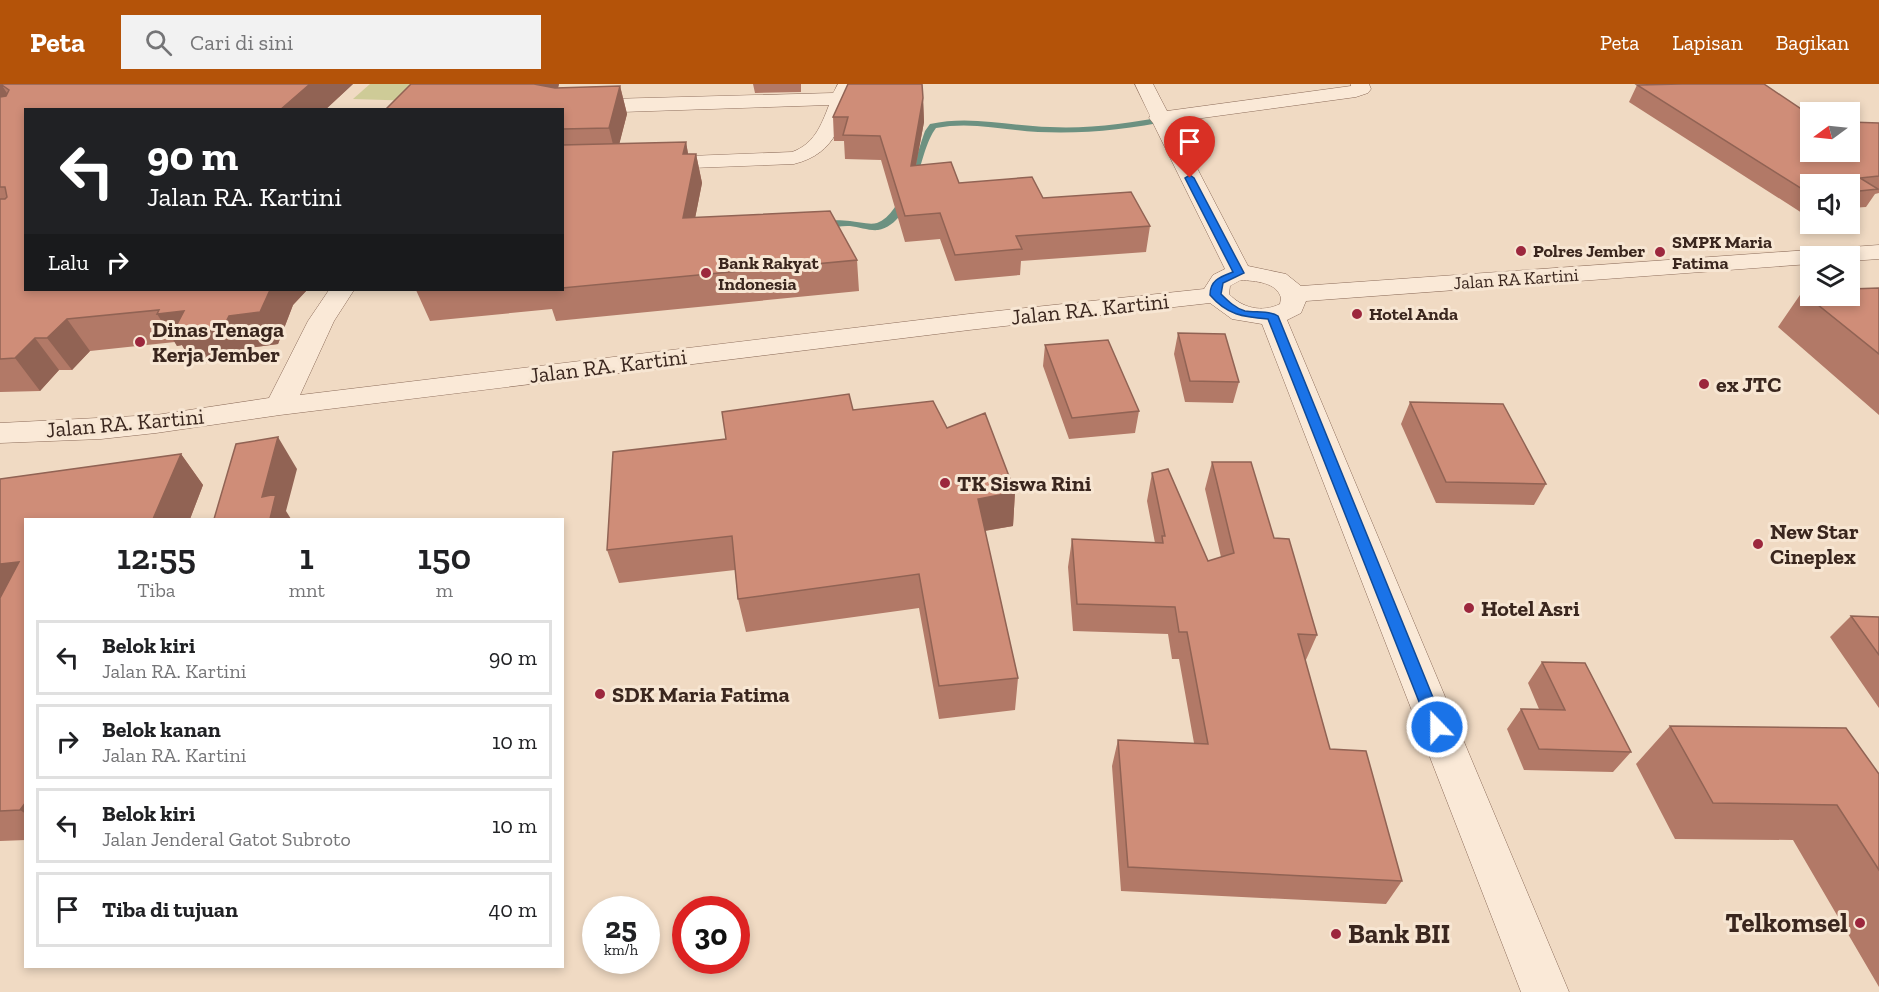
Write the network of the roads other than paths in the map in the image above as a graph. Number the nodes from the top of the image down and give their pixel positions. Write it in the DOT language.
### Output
graph roads {
  1 [pos="1144,84"];
  2 [pos="1360,84"];
  3 [pos="843,92"];
  4 [pos="562,108"];
  5 [pos="1159,117"];
  6 [pos="564,167"];
  7 [pos="1879,252"];
  8 [pos="1860,253"];
  9 [pos="1800,258"];
  10 [pos="1239,273"];
  11 [pos="339,291"];
  12 [pos="1215,295"];
  13 [pos="1283,305"];
  14 [pos="280,406"];
  15 [pos="0,433"];
  16 [pos="1545,992"];
  1 -- 5 [label="street"];
  2 -- 5 [label="street"];
  3 -- 4 [label="street"];
  3 -- 6 [label="street"];
  5 -- 10 [label="street"];
  7 -- 8 [label="street, Jalan RA Kartini"];
  9 -- 13 [label="street, Jalan RA Kartini"];
  10 -- 12 [label="street"];
  10 -- 13 [label="street"];
  11 -- 14 [label="street"];
  12 -- 13 [label="street"];
  12 -- 14 [label="street, Jalan RA. Kartini"];
  13 -- 16 [label="street"];
  14 -- 15 [label="street, Jalan RA. Kartini"];
}
